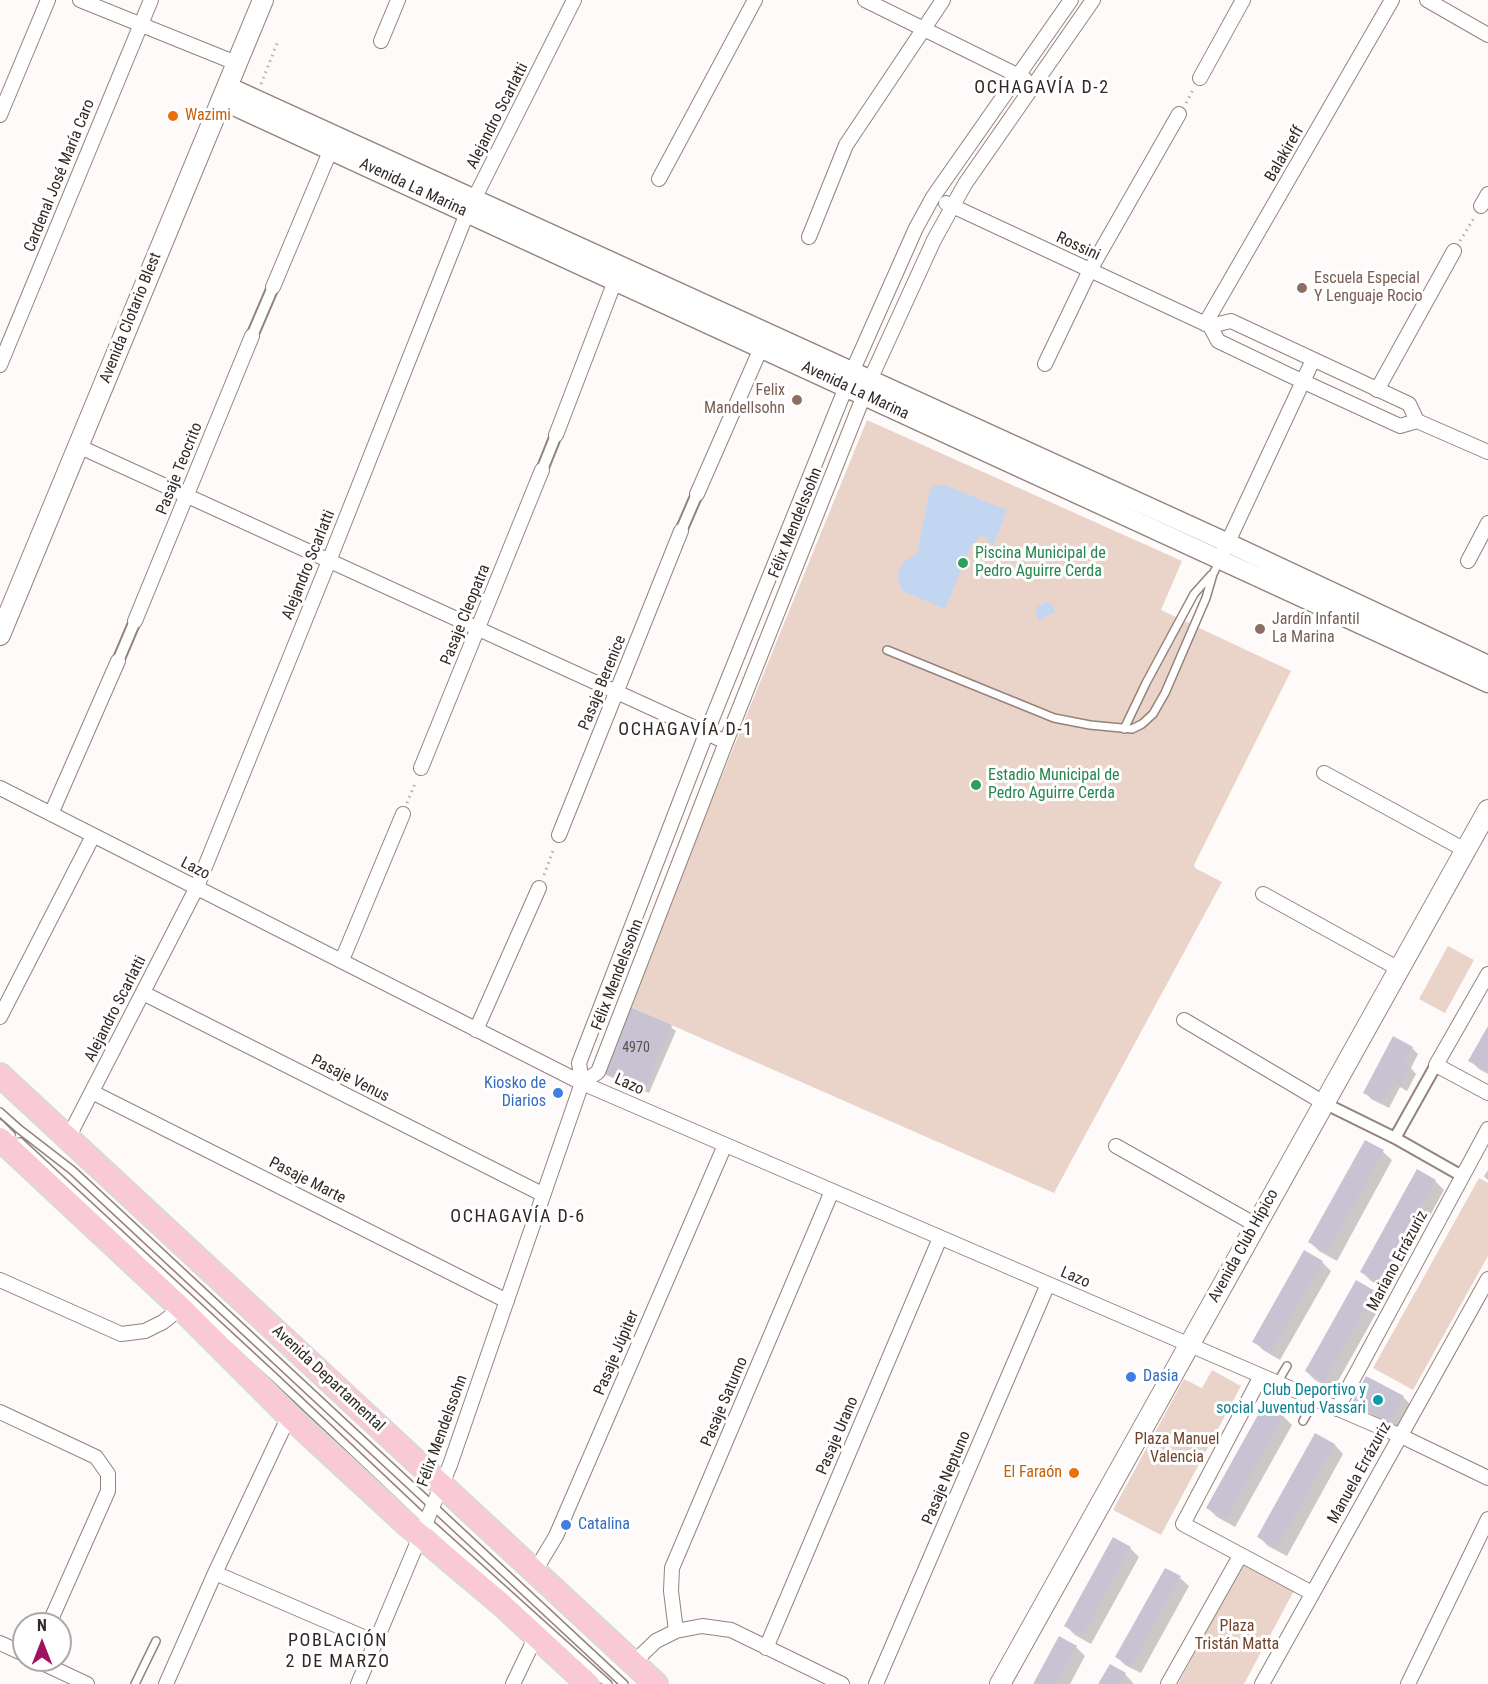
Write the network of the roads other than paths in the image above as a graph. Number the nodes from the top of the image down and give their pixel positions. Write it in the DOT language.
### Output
graph roads {
  1 [pos="48,0"];
  2 [pos="80,0"];
  3 [pos="151,0"];
  4 [pos="262,0"];
  5 [pos="398,0"];
  6 [pos="574,0"];
  7 [pos="755,0"];
  8 [pos="865,0"];
  9 [pos="943,0"];
  10 [pos="1071,0"];
  11 [pos="1093,0"];
  12 [pos="1243,0"];
  13 [pos="1392,0"];
  14 [pos="1427,0"];
  15 [pos="140,25"];
  16 [pos="923,29"];
  17 [pos="1488,35"];
  18 [pos="381,41"];
  19 [pos="236,63"];
  20 [pos="1020,75"];
  21 [pos="1200,78"];
  22 [pos="1034,86"];
  23 [pos="224,93"];
  24 [pos="1179,114"];
  25 [pos="0,115"];
  26 [pos="334,143"];
  27 [pos="659,179"];
  28 [pos="933,197"];
  29 [pos="470,206"];
  30 [pos="952,206"];
  31 [pos="809,237"];
  32 [pos="1454,251"];
  33 [pos="1090,270"];
  34 [pos="615,281"];
  35 [pos="273,287"];
  36 [pos="699,311"];
  37 [pos="1208,325"];
  38 [pos="252,336"];
  39 [pos="761,348"];
  40 [pos="1313,360"];
  41 [pos="1045,364"];
  42 [pos="0,365"];
  43 [pos="849,380"];
  44 [pos="1302,381"];
  45 [pos="867,388"];
  46 [pos="1377,390"];
  47 [pos="1417,421"];
  48 [pos="556,435"];
  49 [pos="78,446"];
  50 [pos="1488,452"];
  51 [pos="542,470"];
  52 [pos="697,494"];
  53 [pos="186,496"];
  54 [pos="1488,523"];
  55 [pos="681,531"];
  56 [pos="1220,559"];
  57 [pos="329,561"];
  58 [pos="1468,561"];
  59 [pos="135,621"];
  60 [pos="478,630"];
  61 [pos="0,635"];
  62 [pos="1416,640"];
  63 [pos="887,650"];
  64 [pos="118,661"];
  65 [pos="1488,665"];
  66 [pos="1488,683"];
  67 [pos="616,693"];
  68 [pos="1124,729"];
  69 [pos="706,734"];
  70 [pos="726,742"];
  71 [pos="421,768"];
  72 [pos="1324,774"];
  73 [pos="0,788"];
  74 [pos="1488,810"];
  75 [pos="51,814"];
  76 [pos="403,814"];
  77 [pos="559,835"];
  78 [pos="93,836"];
  79 [pos="1465,850"];
  80 [pos="539,888"];
  81 [pos="196,889"];
  82 [pos="1263,894"];
  83 [pos="342,960"];
  84 [pos="1399,969"];
  85 [pos="1488,975"];
  86 [pos="143,993"];
  87 [pos="0,1017"];
  88 [pos="1184,1020"];
  89 [pos="476,1030"];
  90 [pos="1436,1065"];
  91 [pos="0,1075"];
  92 [pos="582,1083"];
  93 [pos="92,1092"];
  94 [pos="1488,1093"];
  95 [pos="1324,1103"];
  96 [pos="0,1112"];
  97 [pos="0,1124"];
  98 [pos="1488,1129"];
  99 [pos="68,1138"];
  100 [pos="1395,1138"];
  101 [pos="0,1139"];
  102 [pos="725,1145"];
  103 [pos="1116,1146"];
  104 [pos="1462,1176"];
  105 [pos="832,1191"];
  106 [pos="542,1194"];
  107 [pos="1256,1225"];
  108 [pos="940,1238"];
  109 [pos="0,1280"];
  110 [pos="1488,1280"];
  111 [pos="1048,1284"];
  112 [pos="507,1301"];
  113 [pos="181,1308"];
  114 [pos="1189,1345"];
  115 [pos="1287,1366"];
  116 [pos="1261,1376"];
  117 [pos="1277,1383"];
  118 [pos="1315,1400"];
  119 [pos="1336,1409"];
  120 [pos="0,1412"];
  121 [pos="289,1416"];
  122 [pos="1303,1421"];
  123 [pos="1401,1436"];
  124 [pos="1488,1479"];
  125 [pos="442,1485"];
  126 [pos="433,1507"];
  127 [pos="1488,1519"];
  128 [pos="424,1528"];
  129 [pos="1240,1556"];
  130 [pos="535,1571"];
  131 [pos="215,1573"];
  132 [pos="1312,1593"];
  133 [pos="54,1612"];
  134 [pos="676,1631"];
  135 [pos="536,1636"];
  136 [pos="156,1641"];
  137 [pos="375,1642"];
  138 [pos="766,1648"];
  139 [pos="633,1663"];
  140 [pos="62,1672"];
  141 [pos="87,1684"];
  142 [pos="135,1684"];
  143 [pos="166,1684"];
  144 [pos="358,1684"];
  145 [pos="513,1684"];
  146 [pos="588,1684"];
  147 [pos="608,1684"];
  148 [pos="624,1684"];
  149 [pos="656,1684"];
  150 [pos="842,1684"];
  151 [pos="876,1684"];
  152 [pos="1000,1684"];
  153 [pos="1168,1684"];
  154 [pos="1262,1684"];
  155 [pos="1408,1684"];
  1 -- 25 [label="street"];
  2 -- 15 [label="street"];
  3 -- 15 [label="street, Cardenal José María Caro"];
  4 -- 19 [label="main road, Avenida Clotario Blest"];
  5 -- 18 [label="street"];
  6 -- 29 [label="street, Alejandro Scarlatti"];
  7 -- 27 [label="street"];
  8 -- 16 [label="street"];
  9 -- 16 [label="street"];
  10 -- 20 [label="street, Félix Mendelssohn"];
  11 -- 22 [label="street, Félix Mendelssohn"];
  12 -- 21 [label="street"];
  13 -- 37 [label="street, Balakireff"];
  14 -- 17 [label="street"];
  15 -- 19 [label="street"];
  15 -- 42 [label="street, Cardenal José María Caro"];
  16 -- 20 [label="street"];
  16 -- 31 [label="street"];
  19 -- 23 [label="main road, Avenida Clotario Blest"];
  20 -- 22 [label="street"];
  20 -- 28 [label="street, Félix Mendelssohn"];
  22 -- 30 [label="street, Félix Mendelssohn"];
  23 -- 26 [label="street, Avenida La Marina"];
  23 -- 26 [label="street, Avenida La Marina"];
  23 -- 49 [label="main road, Avenida Clotario Blest"];
  24 -- 33 [label="street"];
  26 -- 29 [label="street, Avenida La Marina"];
  26 -- 35 [label="street, Pasaje Teocrito"];
  28 -- 30 [label="street, Rossini"];
  28 -- 43 [label="street, Félix Mendelssohn"];
  29 -- 34 [label="street, Avenida La Marina"];
  29 -- 36 [label="street, Avenida La Marina"];
  29 -- 57 [label="street, Alejandro Scarlatti"];
  30 -- 33 [label="street, Rossini"];
  30 -- 45 [label="street, Félix Mendelssohn"];
  32 -- 46 [label="street"];
  33 -- 37 [label="street, Rossini"];
  33 -- 41 [label="street"];
  34 -- 36 [label="street, Avenida La Marina"];
  34 -- 48 [label="street, Pasaje Cleopatra"];
  35 -- 38 [label="street, Pasaje Teocrito"];
  36 -- 39 [label="street, Avenida La Marina"];
  36 -- 43 [label="street, Avenida La Marina"];
  37 -- 40 [label="street, Rossini"];
  37 -- 44 [label="street, Rossini"];
  38 -- 53 [label="street, Pasaje Teocrito"];
  39 -- 43 [label="street, Avenida La Marina"];
  39 -- 52 [label="street, Pasaje Berenice"];
  40 -- 44 [label="street"];
  40 -- 46 [label="street, Rossini"];
  43 -- 45 [label="street, Avenida La Marina"];
  43 -- 69 [label="street, Félix Mendelssohn"];
  44 -- 47 [label="street, Rossini"];
  44 -- 56 [label="street"];
  45 -- 56 [label="street, Avenida La Marina"];
  45 -- 70 [label="street, Félix Mendelssohn"];
  46 -- 47 [label="street, Rossini"];
  47 -- 50 [label="street, Rossini"];
  48 -- 51 [label="street, Pasaje Cleopatra"];
  49 -- 53 [label="street"];
  49 -- 61 [label="main road, Avenida Clotario Blest"];
  51 -- 60 [label="street, Pasaje Cleopatra"];
  52 -- 55 [label="street, Pasaje Berenice"];
  53 -- 57 [label="street"];
  53 -- 59 [label="street, Pasaje Teocrito"];
  54 -- 58 [label="street"];
  55 -- 67 [label="street, Pasaje Berenice"];
  56 -- 62 [label="street, Avenida La Marina"];
  56 -- 68 [label="lane"];
  56 -- 68 [label="lane"];
  57 -- 60 [label="street"];
  57 -- 81 [label="street, Alejandro Scarlatti"];
  59 -- 64 [label="street, Pasaje Teocrito"];
  60 -- 67 [label="street"];
  60 -- 71 [label="street, Pasaje Cleopatra"];
  62 -- 65 [label="street, Avenida La Marina"];
  62 -- 66 [label="street, Avenida La Marina"];
  63 -- 68 [label="lane"];
  64 -- 75 [label="street, Pasaje Teocrito"];
  67 -- 69 [label="street"];
  67 -- 77 [label="street, Pasaje Berenice"];
  69 -- 70 [label="street"];
  69 -- 92 [label="street, Félix Mendelssohn"];
  70 -- 92 [label="street, Félix Mendelssohn"];
  72 -- 79 [label="street"];
  73 -- 75 [label="street, Lazo"];
  74 -- 79 [label="main road, Avenida Club Hípico"];
  75 -- 78 [label="street, Lazo"];
  76 -- 83 [label="street"];
  78 -- 81 [label="street, Lazo"];
  78 -- 87 [label="street"];
  79 -- 84 [label="main road, Avenida Club Hípico"];
  80 -- 89 [label="street"];
  81 -- 83 [label="street, Lazo"];
  81 -- 86 [label="street, Alejandro Scarlatti"];
  82 -- 84 [label="street"];
  83 -- 89 [label="street, Lazo"];
  84 -- 95 [label="main road, Avenida Club Hípico"];
  85 -- 90 [label="street"];
  86 -- 93 [label="street, Alejandro Scarlatti"];
  86 -- 106 [label="street, Pasaje Venus"];
  88 -- 95 [label="street"];
  89 -- 92 [label="street, Lazo"];
  90 -- 94 [label="street"];
  90 -- 100 [label="street"];
  91 -- 99 [label="main road, Avenida Departamental"];
  92 -- 102 [label="street, Lazo"];
  92 -- 106 [label="street, Félix Mendelssohn"];
  93 -- 99 [label="street, Alejandro Scarlatti"];
  93 -- 112 [label="street, Pasaje Marte"];
  95 -- 100 [label="street"];
  95 -- 107 [label="main road, Avenida Club Hípico"];
  96 -- 126 [label="lane"];
  97 -- 128 [label="lane"];
  98 -- 104 [label="street, Mariano Errázuriz"];
  99 -- 125 [label="main road, Avenida Departamental"];
  100 -- 104 [label="street"];
  101 -- 113 [label="main road"];
  102 -- 105 [label="street, Lazo"];
  102 -- 130 [label="street, Pasaje Júpiter"];
  103 -- 107 [label="street"];
  104 -- 119 [label="street, Mariano Errázuriz"];
  105 -- 108 [label="street, Lazo"];
  105 -- 134 [label="street, Pasaje Saturno"];
  106 -- 112 [label="street, Félix Mendelssohn"];
  107 -- 114 [label="main road, Avenida Club Hípico"];
  108 -- 111 [label="street, Lazo"];
  108 -- 138 [label="street, Pasaje Urano"];
  109 -- 113 [label="street"];
  110 -- 123 [label="street, Manuela Errázuriz"];
  111 -- 114 [label="street, Lazo"];
  111 -- 151 [label="street, Pasaje Neptuno"];
  112 -- 125 [label="street, Félix Mendelssohn"];
  113 -- 121 [label="main road"];
  114 -- 116 [label="street, Lazo"];
  114 -- 152 [label="main road, Avenida Club Hípico"];
  115 -- 117 [label="lane"];
  116 -- 117 [label="street, Lazo"];
  116 -- 129 [label="street"];
  117 -- 118 [label="street, Lazo"];
  118 -- 119 [label="street, Lazo"];
  118 -- 122 [label="lane"];
  119 -- 123 [label="street, Lazo"];
  120 -- 133 [label="street"];
  121 -- 128 [label="main road"];
  121 -- 131 [label="street"];
  123 -- 124 [label="street, Lazo"];
  123 -- 132 [label="street, Manuela Errázuriz"];
  125 -- 126 [label="street, Félix Mendelssohn"];
  125 -- 130 [label="main road, Avenida Departamental"];
  126 -- 128 [label="street, Félix Mendelssohn"];
  126 -- 148 [label="lane"];
  127 -- 155 [label="street"];
  128 -- 135 [label="main road"];
  128 -- 137 [label="street, Félix Mendelssohn"];
  128 -- 147 [label="lane"];
  129 -- 132 [label="street"];
  129 -- 153 [label="street"];
  130 -- 139 [label="main road, Avenida Departamental"];
  131 -- 137 [label="street"];
  131 -- 143 [label="street"];
  132 -- 154 [label="street, Manuela Errázuriz"];
  134 -- 138 [label="street"];
  134 -- 139 [label="street"];
  135 -- 145 [label="street"];
  135 -- 146 [label="main road"];
  136 -- 142 [label="lane"];
  137 -- 144 [label="street, Félix Mendelssohn"];
  138 -- 150 [label="street"];
  139 -- 149 [label="main road, Avenida Departamental"];
  140 -- 141 [label="street"];
}
